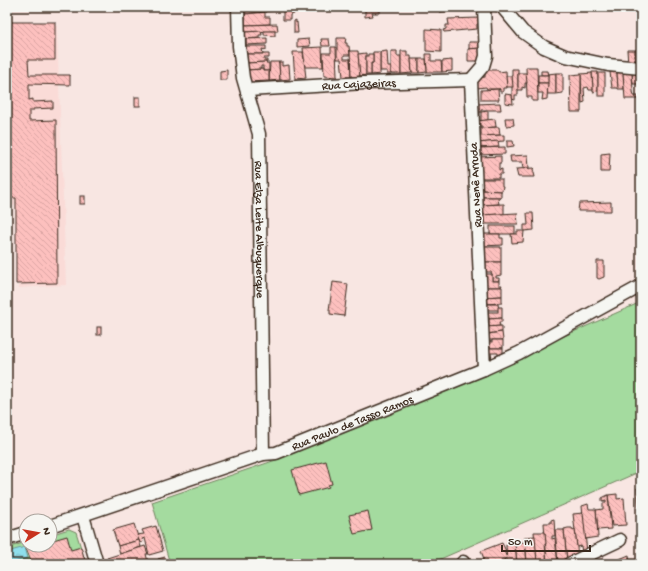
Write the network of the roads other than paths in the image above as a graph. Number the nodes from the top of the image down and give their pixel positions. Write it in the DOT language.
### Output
graph roads {
  1 [pos="238,7"];
  2 [pos="484,7"];
  3 [pos="502,7"];
  4 [pos="641,68"];
  5 [pos="471,80"];
  6 [pos="246,90"];
  7 [pos="641,286"];
  8 [pos="484,369"];
  9 [pos="263,454"];
  10 [pos="83,516"];
  11 [pos="58,524"];
  12 [pos="18,537"];
  13 [pos="7,540"];
  14 [pos="620,540"];
  15 [pos="97,564"];
  16 [pos="569,564"];
  1 -- 6 [label="street, Rua Elza Leite Albuquerque"];
  2 -- 5 [label="street"];
  3 -- 4 [label="street"];
  5 -- 6 [label="street, Rua Cajazeiras"];
  5 -- 8 [label="street, Rua Nenê Arruda"];
  6 -- 9 [label="street, Rua Elza Leite Albuquerque"];
  7 -- 8 [label="street, Rua Paulo de Tasso Ramos"];
  8 -- 9 [label="street, Rua Paulo de Tasso Ramos"];
  9 -- 10 [label="street, Rua Paulo de Tasso Ramos"];
  10 -- 11 [label="street, Rua Paulo de Tasso Ramos"];
  10 -- 15 [label="street"];
  12 -- 13 [label="street"];
  14 -- 16 [label="street"];
}
